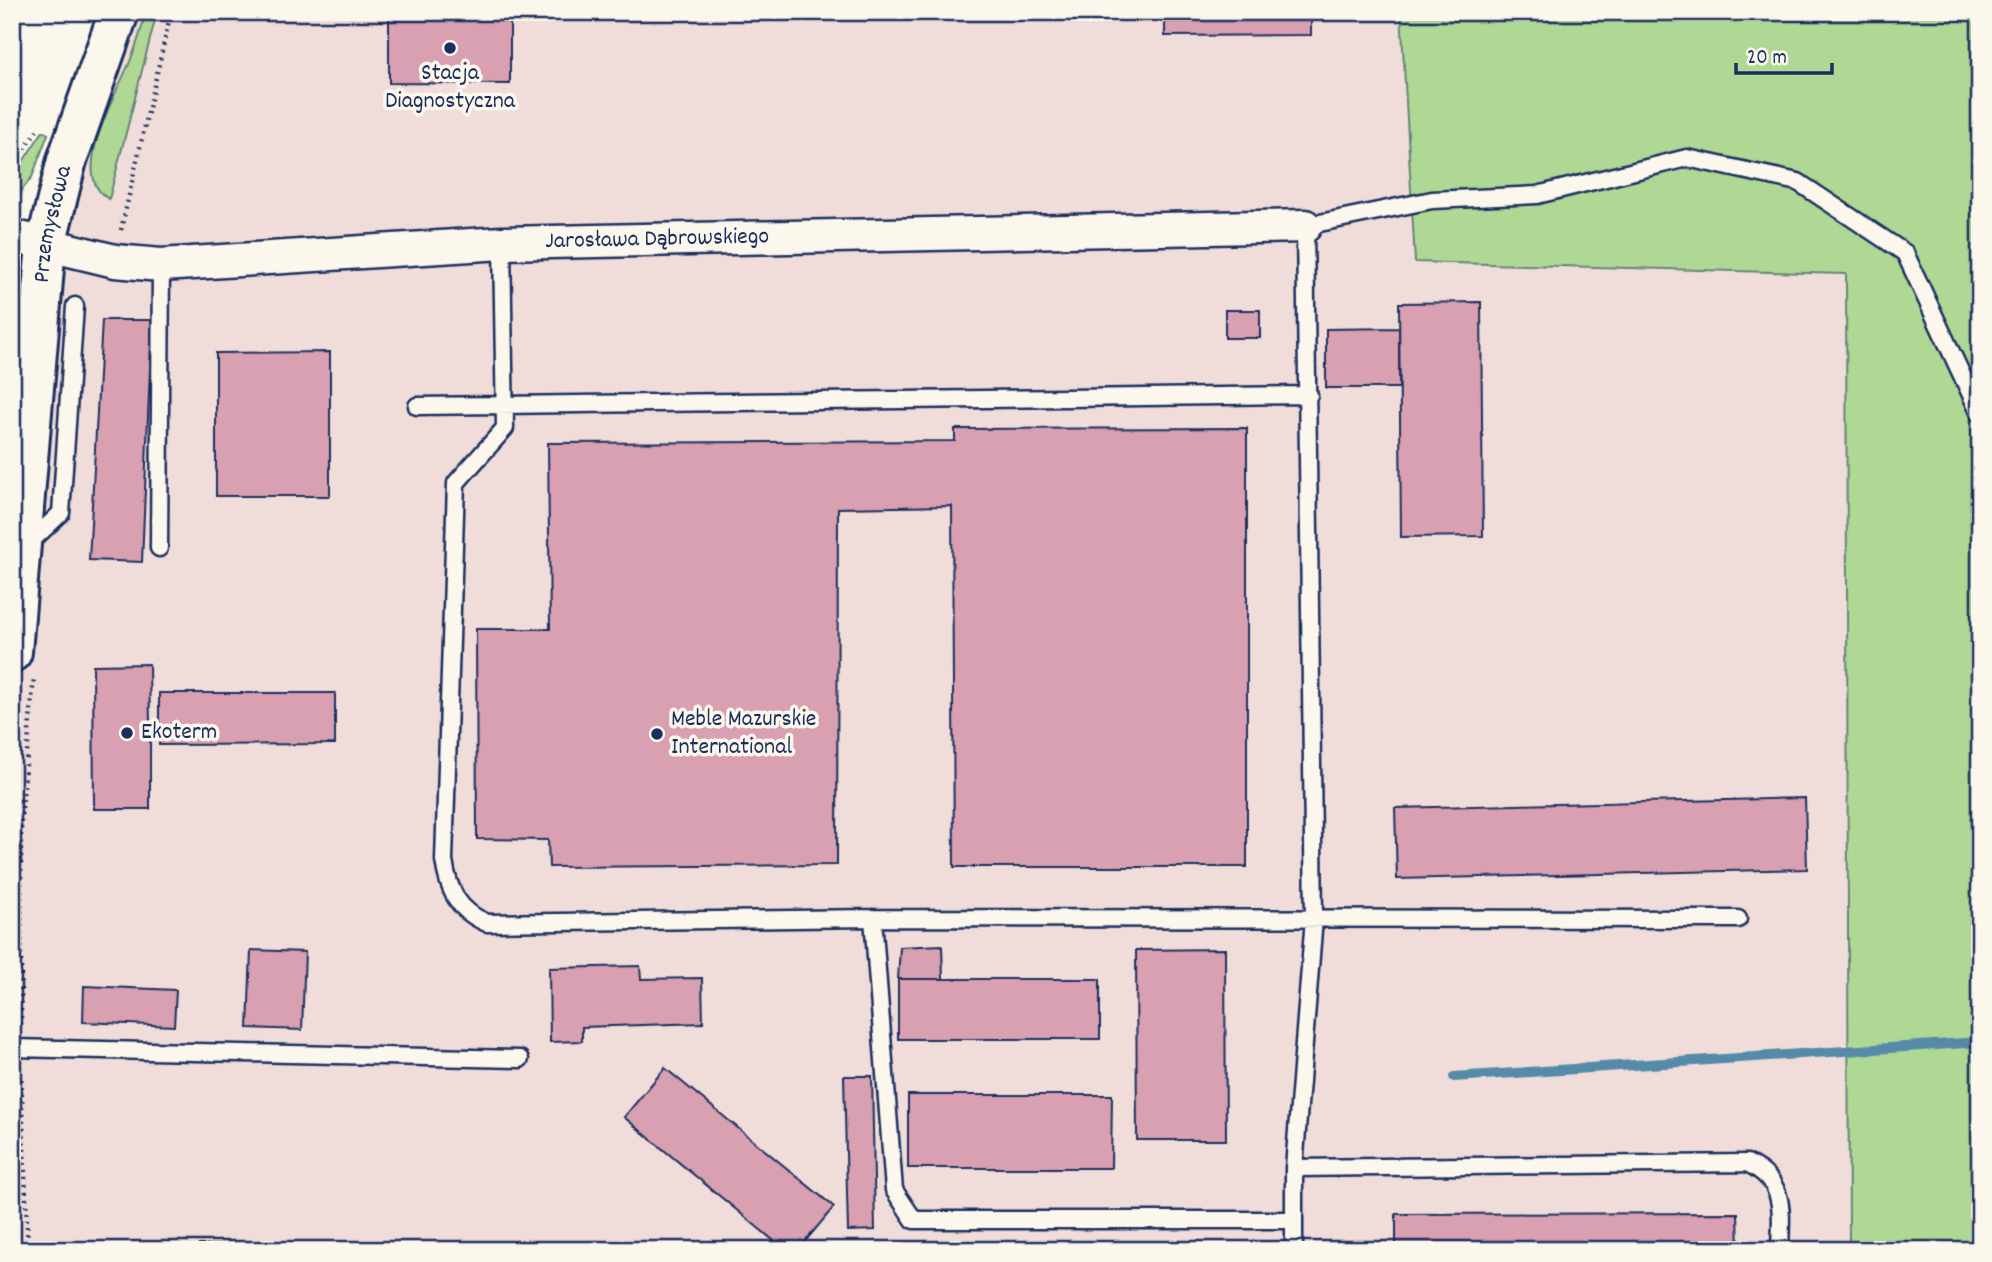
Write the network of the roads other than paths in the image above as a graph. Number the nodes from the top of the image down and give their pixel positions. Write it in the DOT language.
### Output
graph roads {
  1 [pos="119,12"];
  2 [pos="1305,226"];
  3 [pos="29,240"];
  4 [pos="502,243"];
  5 [pos="162,265"];
  6 [pos="75,306"];
  7 [pos="1309,395"];
  8 [pos="35,397"];
  9 [pos="506,404"];
  10 [pos="417,406"];
  11 [pos="1980,414"];
  12 [pos="12,431"];
  13 [pos="159,548"];
  14 [pos="19,553"];
  15 [pos="23,664"];
  16 [pos="873,918"];
  17 [pos="1314,918"];
  18 [pos="1738,919"];
  19 [pos="17,1049"];
  20 [pos="520,1059"];
  21 [pos="1294,1168"];
  22 [pos="1294,1220"];
  23 [pos="1294,1250"];
  24 [pos="1780,1250"];
  1 -- 3 [label="street, Przemysłowa"];
  2 -- 4 [label="street, Jarosława Dąbrowskiego"];
  2 -- 7 [label="lane"];
  2 -- 11 [label="lane"];
  3 -- 5 [label="street, Jarosława Dąbrowskiego"];
  3 -- 8 [label="street, Przemysłowa"];
  4 -- 5 [label="street, Jarosława Dąbrowskiego"];
  4 -- 9 [label="lane"];
  5 -- 13 [label="lane"];
  6 -- 14 [label="lane"];
  7 -- 9 [label="lane"];
  7 -- 17 [label="lane"];
  8 -- 12 [label="lane"];
  8 -- 14 [label="street, Przemysłowa"];
  9 -- 10 [label="lane"];
  9 -- 16 [label="lane"];
  14 -- 15 [label="street, Przemysłowa"];
  16 -- 17 [label="lane"];
  16 -- 22 [label="lane"];
  17 -- 18 [label="lane"];
  17 -- 21 [label="lane"];
  19 -- 20 [label="lane"];
  21 -- 22 [label="lane"];
  21 -- 24 [label="lane"];
  22 -- 23 [label="lane"];
}
